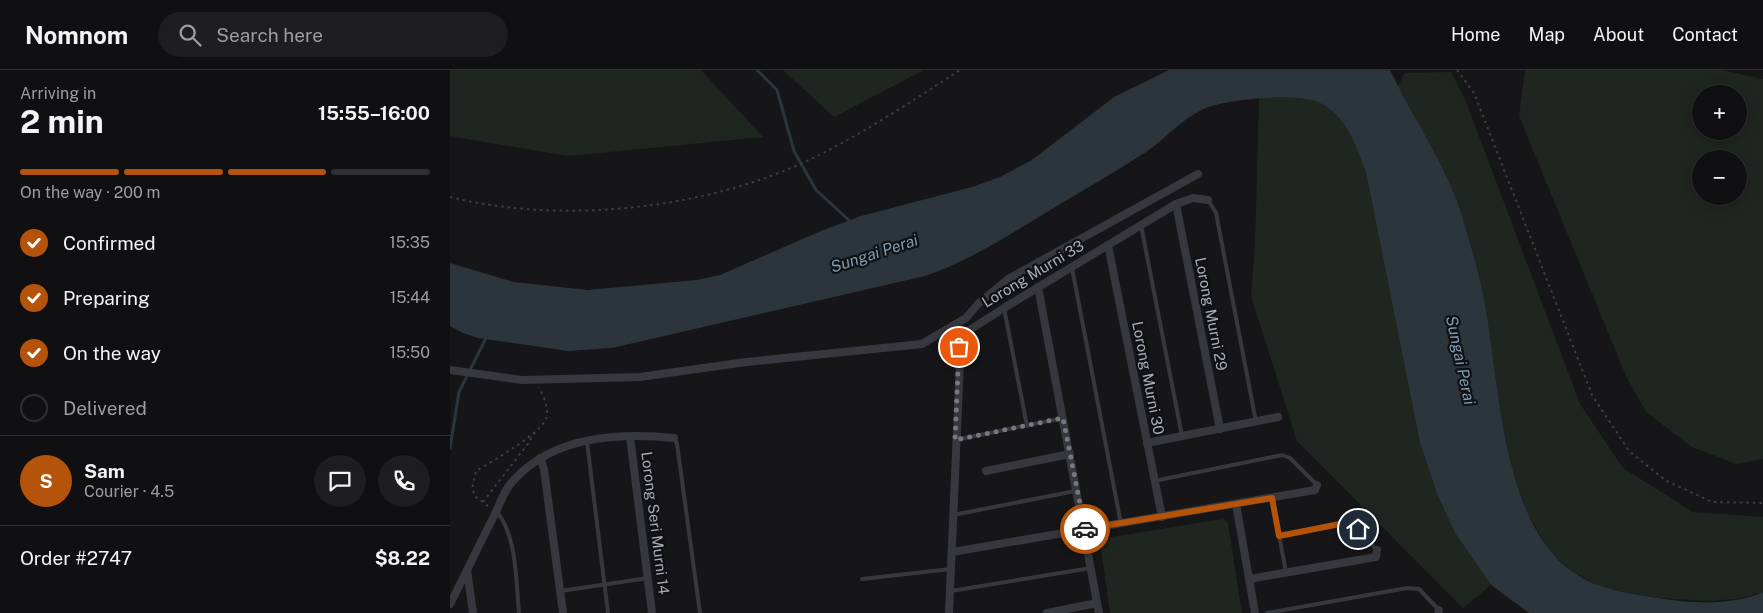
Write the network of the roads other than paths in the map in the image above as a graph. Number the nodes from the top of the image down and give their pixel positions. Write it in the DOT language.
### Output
graph roads {
  1 [pos="1198,174"];
  2 [pos="1208,200"];
  3 [pos="1176,204"];
  4 [pos="1141,225"];
  5 [pos="1108,245"];
  6 [pos="1071,266"];
  7 [pos="1038,287"];
  8 [pos="1004,308"];
  9 [pos="450,370"];
  10 [pos="1278,417"];
  11 [pos="1063,418"];
  12 [pos="1256,422"];
  13 [pos="1027,426"];
  14 [pos="1220,429"];
  15 [pos="1182,436"];
  16 [pos="630,438"];
  17 [pos="674,438"];
  18 [pos="586,440"];
  19 [pos="955,440"];
  20 [pos="1147,443"];
  21 [pos="1070,454"];
  22 [pos="540,458"];
  23 [pos="986,471"];
  24 [pos="1154,481"];
  25 [pos="1317,486"];
  26 [pos="1078,490"];
  27 [pos="1272,498"];
  28 [pos="1236,504"];
  29 [pos="496,511"];
  30 [pos="953,515"];
  31 [pos="1162,517"];
  32 [pos="1121,524"];
  33 [pos="1085,530"];
  34 [pos="1279,536"];
  35 [pos="1377,550"];
  36 [pos="952,552"];
  37 [pos="1091,568"];
  38 [pos="951,569"];
  39 [pos="467,570"];
  40 [pos="1286,572"];
  41 [pos="648,578"];
  42 [pos="862,579"];
  43 [pos="1249,579"];
  44 [pos="604,585"];
  45 [pos="560,591"];
  46 [pos="951,591"];
  47 [pos="1097,603"];
  48 [pos="450,604"];
  49 [pos="1438,611"];
  50 [pos="473,613"];
  51 [pos="519,613"];
  52 [pos="563,613"];
  53 [pos="608,613"];
  54 [pos="652,613"];
  55 [pos="700,613"];
  56 [pos="950,613"];
  57 [pos="1047,613"];
  58 [pos="1099,613"];
  59 [pos="1254,613"];
  60 [pos="1267,613"];
  1 -- 9 [label="street"];
  2 -- 3 [label="street, Lorong Murni 33"];
  2 -- 12 [label="lane"];
  3 -- 4 [label="street, Lorong Murni 33"];
  3 -- 14 [label="street, Lorong Murni 29"];
  4 -- 5 [label="street, Lorong Murni 33"];
  4 -- 15 [label="lane"];
  5 -- 6 [label="street, Lorong Murni 33"];
  5 -- 20 [label="street, Lorong Murni 30"];
  6 -- 7 [label="street, Lorong Murni 33"];
  6 -- 32 [label="lane"];
  7 -- 8 [label="street, Lorong Murni 33"];
  7 -- 11 [label="street"];
  8 -- 13 [label="lane"];
  8 -- 19 [label="street, Lorong Murni 33"];
  10 -- 12 [label="street"];
  11 -- 13 [label="lane"];
  11 -- 21 [label="street"];
  12 -- 14 [label="street"];
  13 -- 19 [label="lane"];
  14 -- 15 [label="street"];
  15 -- 20 [label="street"];
  16 -- 17 [label="street"];
  16 -- 18 [label="street"];
  16 -- 41 [label="street, Lorong Seri Murni 14"];
  17 -- 55 [label="lane"];
  18 -- 22 [label="street"];
  18 -- 44 [label="lane"];
  19 -- 30 [label="street, Lorong Murni 33"];
  20 -- 24 [label="street, Lorong Murni 30"];
  21 -- 23 [label="street"];
  21 -- 26 [label="street"];
  22 -- 29 [label="street"];
  22 -- 45 [label="street"];
  24 -- 25 [label="lane"];
  24 -- 31 [label="street, Lorong Murni 30"];
  25 -- 27 [label="street"];
  26 -- 30 [label="lane"];
  26 -- 33 [label="street"];
  27 -- 28 [label="street"];
  27 -- 34 [label="lane"];
  28 -- 31 [label="street"];
  28 -- 43 [label="street"];
  29 -- 39 [label="street"];
  29 -- 51 [label="lane"];
  30 -- 36 [label="street, Lorong Murni 33"];
  31 -- 32 [label="street"];
  32 -- 33 [label="street"];
  33 -- 36 [label="street"];
  33 -- 37 [label="street"];
  34 -- 35 [label="lane"];
  34 -- 40 [label="lane"];
  35 -- 40 [label="street"];
  36 -- 38 [label="street, Lorong Murni 33"];
  37 -- 46 [label="lane"];
  37 -- 47 [label="street"];
  38 -- 42 [label="lane"];
  38 -- 46 [label="street, Lorong Murni 33"];
  39 -- 48 [label="street"];
  39 -- 50 [label="street"];
  40 -- 43 [label="street"];
  41 -- 44 [label="lane"];
  41 -- 54 [label="street, Lorong Seri Murni 14"];
  43 -- 59 [label="street"];
  44 -- 45 [label="lane"];
  44 -- 53 [label="lane"];
  45 -- 52 [label="street"];
  46 -- 56 [label="street, Lorong Murni 33"];
  47 -- 57 [label="street"];
  47 -- 58 [label="street"];
  49 -- 60 [label="lane"];
}
